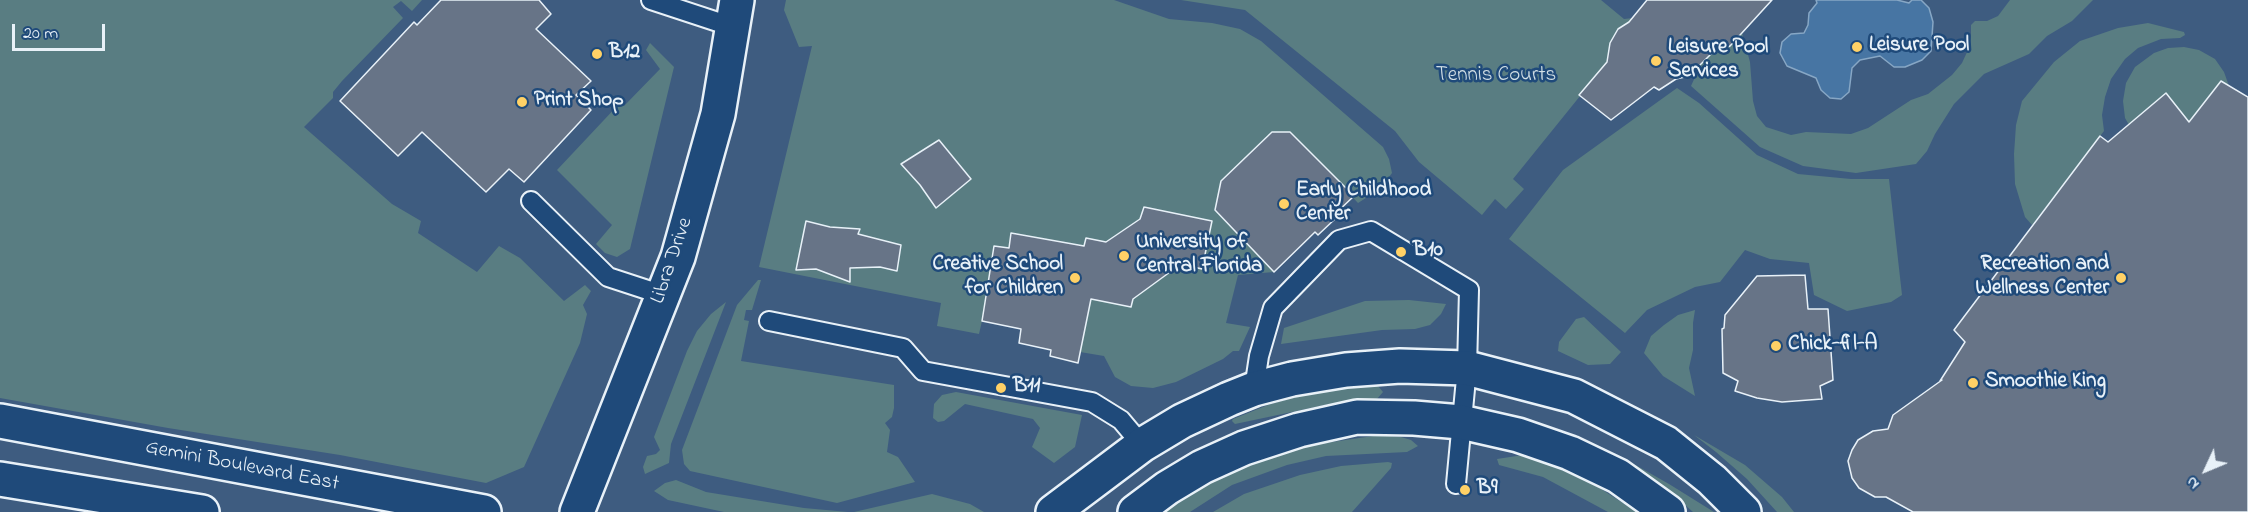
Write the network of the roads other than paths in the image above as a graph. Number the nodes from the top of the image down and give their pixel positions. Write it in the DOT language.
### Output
graph roads {
  1 [pos="651,0"];
  2 [pos="735,14"];
  3 [pos="531,201"];
  4 [pos="663,295"];
  5 [pos="769,321"];
  6 [pos="1467,368"];
  7 [pos="1254,389"];
  8 [pos="0,421"];
  9 [pos="1461,422"];
  10 [pos="1142,445"];
  11 [pos="0,479"];
  12 [pos="1456,484"];
  13 [pos="1167,488"];
  14 [pos="202,512"];
  15 [pos="484,512"];
  16 [pos="577,512"];
  17 [pos="1053,512"];
  18 [pos="1135,512"];
  19 [pos="1668,512"];
  20 [pos="1744,512"];
  1 -- 2 [label="lane"];
  2 -- 4 [label="street, Libra Drive"];
  3 -- 4 [label="lane"];
  4 -- 16 [label="street, Libra Drive"];
  5 -- 10 [label="lane"];
  6 -- 7 [label="street"];
  6 -- 7 [label="lane"];
  6 -- 9 [label="lane"];
  6 -- 20 [label="street"];
  7 -- 10 [label="street"];
  8 -- 15 [label="street, Gemini Boulevard East"];
  9 -- 12 [label="lane"];
  9 -- 13 [label="street"];
  9 -- 19 [label="street"];
  10 -- 13 [label="street"];
  10 -- 17 [label="street"];
  11 -- 14 [label="street"];
  13 -- 18 [label="street"];
}
